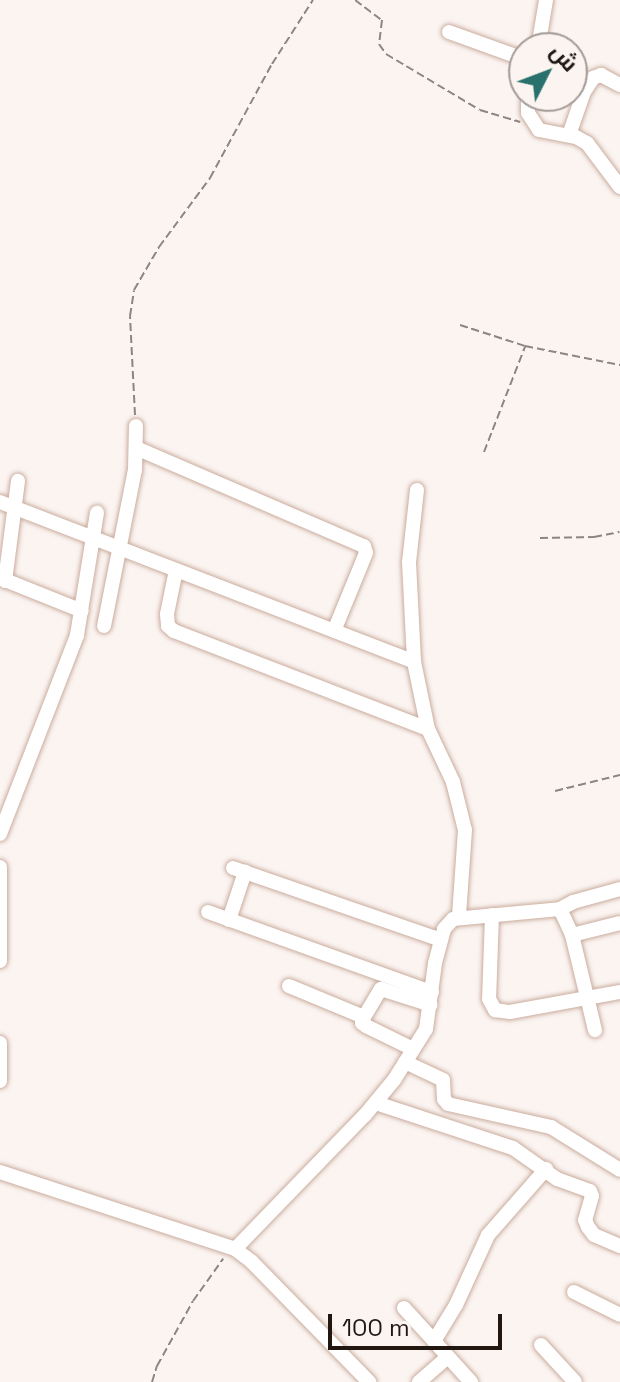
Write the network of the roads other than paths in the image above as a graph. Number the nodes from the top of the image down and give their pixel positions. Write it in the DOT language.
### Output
graph roads {
  1 [pos="546,0"];
  2 [pos="449,32"];
  3 [pos="541,32"];
  4 [pos="508,53"];
  5 [pos="620,85"];
  6 [pos="530,112"];
  7 [pos="569,135"];
  8 [pos="620,187"];
  9 [pos="136,426"];
  10 [pos="136,448"];
  11 [pos="18,481"];
  12 [pos="417,490"];
  13 [pos="0,502"];
  14 [pos="15,508"];
  15 [pos="97,513"];
  16 [pos="93,538"];
  17 [pos="118,548"];
  18 [pos="176,570"];
  19 [pos="2,580"];
  20 [pos="82,611"];
  21 [pos="104,626"];
  22 [pos="334,631"];
  23 [pos="414,662"];
  24 [pos="428,729"];
  25 [pos="0,834"];
  26 [pos="0,867"];
  27 [pos="620,889"];
  28 [pos="560,909"];
  29 [pos="208,912"];
  30 [pos="492,915"];
  31 [pos="459,916"];
  32 [pos="229,920"];
  33 [pos="620,923"];
  34 [pos="572,935"];
  35 [pos="441,940"];
  36 [pos="0,961"];
  37 [pos="289,986"];
  38 [pos="620,992"];
  39 [pos="587,997"];
  40 [pos="431,998"];
  41 [pos="364,1017"];
  42 [pos="595,1030"];
  43 [pos="0,1043"];
  44 [pos="413,1049"];
  45 [pos="405,1062"];
  46 [pos="0,1081"];
  47 [pos="376,1103"];
  48 [pos="546,1169"];
  49 [pos="620,1170"];
  50 [pos="0,1172"];
  51 [pos="620,1246"];
  52 [pos="235,1249"];
  53 [pos="574,1292"];
  54 [pos="404,1308"];
  55 [pos="620,1315"];
  56 [pos="434,1341"];
  57 [pos="541,1345"];
  58 [pos="448,1357"];
  59 [pos="369,1382"];
  60 [pos="419,1382"];
  61 [pos="471,1382"];
  62 [pos="575,1382"];
  1 -- 3 [label="street"];
  2 -- 4 [label="street"];
  5 -- 7 [label="street"];
  6 -- 7 [label="street"];
  7 -- 8 [label="street"];
  9 -- 10 [label="street"];
  10 -- 17 [label="street"];
  10 -- 22 [label="street"];
  11 -- 14 [label="street"];
  12 -- 23 [label="street"];
  13 -- 14 [label="street"];
  14 -- 16 [label="street"];
  14 -- 19 [label="street"];
  15 -- 16 [label="street"];
  16 -- 17 [label="street"];
  16 -- 20 [label="street"];
  17 -- 18 [label="street"];
  17 -- 21 [label="street"];
  18 -- 22 [label="street"];
  18 -- 24 [label="street"];
  19 -- 20 [label="street"];
  20 -- 25 [label="street"];
  22 -- 23 [label="street"];
  23 -- 24 [label="street"];
  24 -- 31 [label="street"];
  26 -- 36 [label="street"];
  27 -- 28 [label="street"];
  28 -- 30 [label="street"];
  28 -- 34 [label="street"];
  29 -- 32 [label="street"];
  30 -- 31 [label="street"];
  30 -- 39 [label="street"];
  31 -- 35 [label="street"];
  32 -- 35 [label="street"];
  32 -- 40 [label="street"];
  33 -- 34 [label="street"];
  34 -- 39 [label="street"];
  35 -- 40 [label="street"];
  37 -- 41 [label="street"];
  38 -- 39 [label="street"];
  39 -- 42 [label="street"];
  40 -- 41 [label="street"];
  40 -- 44 [label="street"];
  41 -- 44 [label="street"];
  43 -- 46 [label="street"];
  44 -- 45 [label="street"];
  45 -- 47 [label="street"];
  45 -- 49 [label="street"];
  47 -- 48 [label="street"];
  47 -- 52 [label="street"];
  48 -- 51 [label="street"];
  48 -- 56 [label="street"];
  50 -- 52 [label="street"];
  52 -- 59 [label="street"];
  53 -- 55 [label="street"];
  54 -- 56 [label="street"];
  56 -- 58 [label="street"];
  57 -- 62 [label="street"];
  58 -- 60 [label="street"];
  58 -- 61 [label="street"];
}
